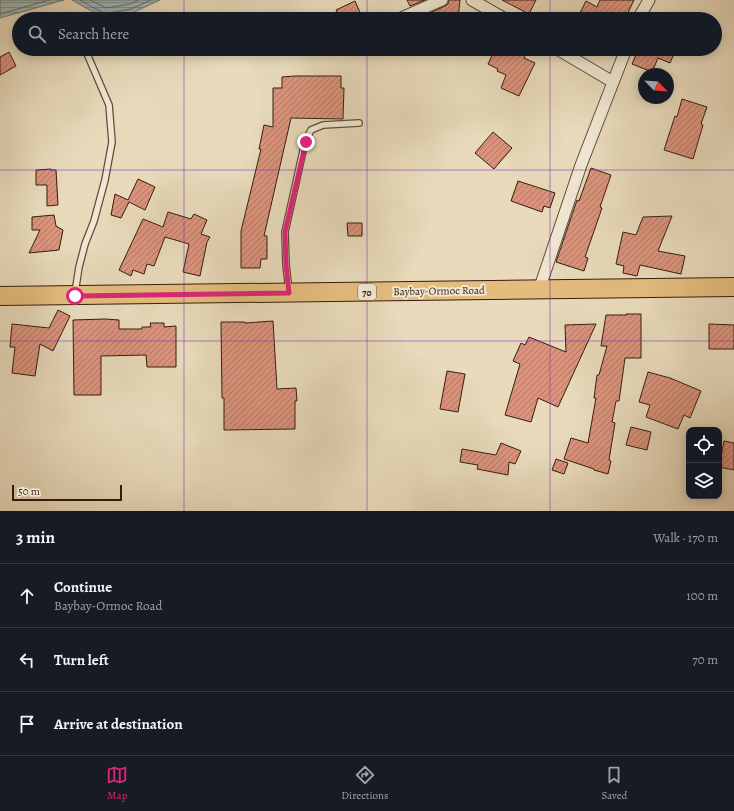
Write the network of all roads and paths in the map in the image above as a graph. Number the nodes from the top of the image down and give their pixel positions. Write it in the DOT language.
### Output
graph roads {
  1 [pos="442,0"];
  2 [pos="472,0"];
  3 [pos="648,0"];
  4 [pos="415,12"];
  5 [pos="493,12"];
  6 [pos="642,12"];
  7 [pos="88,56"];
  8 [pos="569,56"];
  9 [pos="623,56"];
  10 [pos="613,82"];
  11 [pos="359,123"];
  12 [pos="734,287"];
  13 [pos="539,290"];
  14 [pos="289,293"];
  15 [pos="0,296"];
  16 [pos="75,296"];
  1 -- 4 [label="street"];
  2 -- 5 [label="street"];
  3 -- 6 [label="street"];
  7 -- 16 [label="lane"];
  8 -- 10 [label="street"];
  9 -- 10 [label="street"];
  10 -- 13 [label="street"];
  11 -- 14 [label="lane"];
  12 -- 13 [label="main road, Baybay-Ormoc Road / 70"];
  13 -- 14 [label="main road, Baybay-Ormoc Road / 70"];
  14 -- 16 [label="main road, Baybay-Ormoc Road / 70"];
  15 -- 16 [label="main road, Baybay-Ormoc Road / 70"];
}
